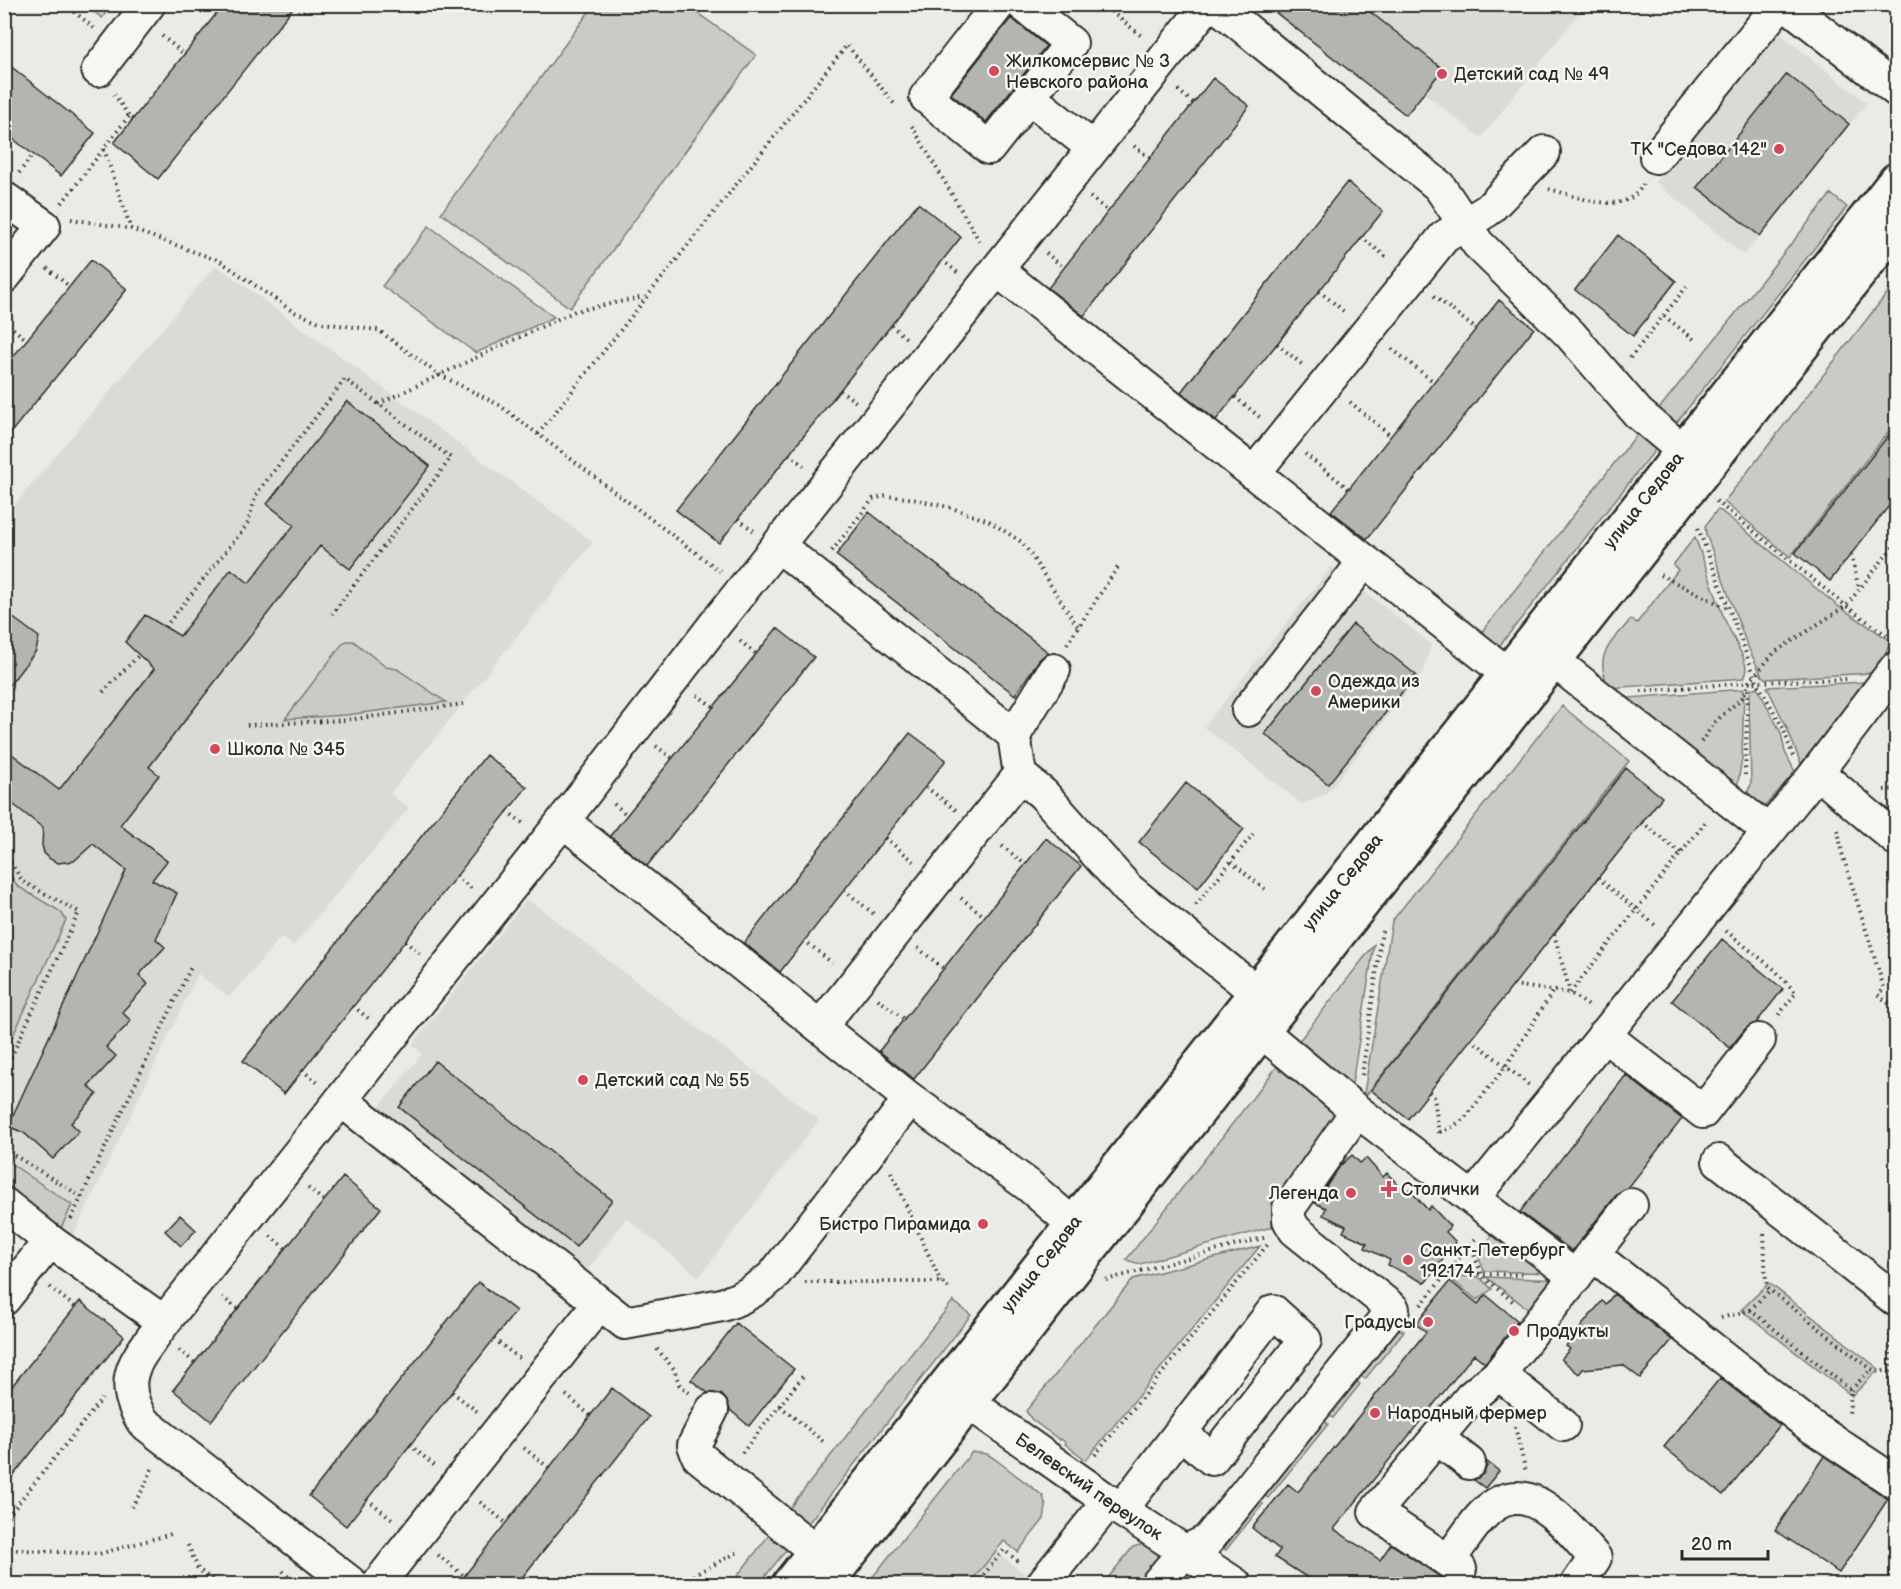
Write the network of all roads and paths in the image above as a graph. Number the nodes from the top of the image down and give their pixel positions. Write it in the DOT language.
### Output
graph roads {
  1 [pos="64,4"];
  2 [pos="149,4"];
  3 [pos="999,4"];
  4 [pos="1022,4"];
  5 [pos="1102,4"];
  6 [pos="1208,4"];
  7 [pos="1215,4"];
  8 [pos="1780,4"];
  9 [pos="1786,4"];
  10 [pos="117,46"];
  11 [pos="1166,55"];
  12 [pos="98,70"];
  13 [pos="1896,90"];
  14 [pos="1029,97"];
  15 [pos="903,113"];
  16 [pos="129,116"];
  17 [pos="910,122"];
  18 [pos="1093,148"];
  19 [pos="104,149"];
  20 [pos="1544,152"];
  21 [pos="1656,157"];
  22 [pos="1896,180"];
  23 [pos="1517,181"];
  24 [pos="4,198"];
  25 [pos="48,221"];
  26 [pos="1465,225"];
  27 [pos="1896,227"];
  28 [pos="131,229"];
  29 [pos="997,270"];
  30 [pos="4,277"];
  31 [pos="1687,286"];
  32 [pos="645,297"];
  33 [pos="1664,316"];
  34 [pos="4,321"];
  35 [pos="27,340"];
  36 [pos="1695,340"];
  37 [pos="1634,353"];
  38 [pos="438,374"];
  39 [pos="378,404"];
  40 [pos="538,434"];
  41 [pos="1254,473"];
  42 [pos="1702,474"];
  43 [pos="1697,524"];
  44 [pos="1896,543"];
  45 [pos="779,546"];
  46 [pos="1851,555"];
  47 [pos="829,556"];
  48 [pos="1364,562"];
  49 [pos="1118,567"];
  50 [pos="1657,573"];
  51 [pos="744,589"];
  52 [pos="1859,589"];
  53 [pos="1846,606"];
  54 [pos="1729,609"];
  55 [pos="332,614"];
  56 [pos="165,627"];
  57 [pos="1078,627"];
  58 [pos="1896,643"];
  59 [pos="1544,653"];
  60 [pos="139,655"];
  61 [pos="1896,669"];
  62 [pos="1054,670"];
  63 [pos="1756,679"];
  64 [pos="1845,680"];
  65 [pos="1749,682"];
  66 [pos="1520,683"];
  67 [pos="103,692"];
  68 [pos="1636,692"];
  69 [pos="463,704"];
  70 [pos="1248,710"];
  71 [pos="247,725"];
  72 [pos="1014,735"];
  73 [pos="1687,766"];
  74 [pos="1020,775"];
  75 [pos="1814,776"];
  76 [pos="1732,802"];
  77 [pos="563,821"];
  78 [pos="1837,821"];
  79 [pos="1642,822"];
  80 [pos="1768,831"];
  81 [pos="1253,834"];
  82 [pos="1896,839"];
  83 [pos="4,852"];
  84 [pos="1681,854"];
  85 [pos="1231,862"];
  86 [pos="1598,878"];
  87 [pos="1266,890"];
  88 [pos="1199,902"];
  89 [pos="1637,909"];
  90 [pos="1703,912"];
  91 [pos="1383,921"];
  92 [pos="1554,934"];
  93 [pos="1678,943"];
  94 [pos="191,967"];
  95 [pos="1513,985"];
  96 [pos="1553,991"];
  97 [pos="1570,993"];
  98 [pos="1896,1009"];
  99 [pos="1260,1012"];
  100 [pos="821,1026"];
  101 [pos="1609,1029"];
  102 [pos="1471,1039"];
  103 [pos="1759,1040"];
  104 [pos="1506,1066"];
  105 [pos="4,1072"];
  106 [pos="1361,1079"];
  107 [pos="1429,1092"];
  108 [pos="910,1099"];
  109 [pos="341,1100"];
  110 [pos="1551,1101"];
  111 [pos="1357,1111"];
  112 [pos="1440,1132"];
  113 [pos="877,1142"];
  114 [pos="4,1149"];
  115 [pos="1421,1159"];
  116 [pos="1719,1161"];
  117 [pos="1762,1195"];
  118 [pos="82,1197"];
  119 [pos="4,1204"];
  120 [pos="1631,1205"];
  121 [pos="1484,1206"];
  122 [pos="1084,1234"];
  123 [pos="50,1241"];
  124 [pos="1470,1244"];
  125 [pos="1584,1266"];
  126 [pos="1447,1273"];
  127 [pos="1481,1274"];
  128 [pos="1529,1275"];
  129 [pos="773,1276"];
  130 [pos="1099,1281"];
  131 [pos="941,1282"];
  132 [pos="949,1288"];
  133 [pos="1770,1290"];
  134 [pos="1893,1298"];
  135 [pos="4,1299"];
  136 [pos="67,1301"];
  137 [pos="599,1304"];
  138 [pos="75,1307"];
  139 [pos="1393,1309"];
  140 [pos="1749,1310"];
  141 [pos="164,1322"];
  142 [pos="625,1323"];
  143 [pos="1540,1323"];
  144 [pos="1686,1328"];
  145 [pos="1896,1368"];
  146 [pos="1871,1369"];
  147 [pos="132,1370"];
  148 [pos="1890,1370"];
  149 [pos="1499,1374"];
  150 [pos="804,1375"];
  151 [pos="1851,1390"];
  152 [pos="957,1395"];
  153 [pos="780,1406"];
  154 [pos="712,1410"];
  155 [pos="1514,1425"];
  156 [pos="1563,1425"];
  157 [pos="153,1430"];
  158 [pos="1181,1432"];
  159 [pos="1437,1438"];
  160 [pos="750,1443"];
  161 [pos="825,1443"];
  162 [pos="1848,1451"];
  163 [pos="1093,1458"];
  164 [pos="1469,1463"];
  165 [pos="1894,1481"];
  166 [pos="1525,1498"];
  167 [pos="1115,1506"];
  168 [pos="131,1507"];
  169 [pos="4,1521"];
  170 [pos="171,1534"];
  171 [pos="188,1545"];
  172 [pos="4,1549"];
  173 [pos="740,1551"];
  174 [pos="1184,1552"];
  175 [pos="827,1568"];
  176 [pos="1460,1575"];
  177 [pos="1044,1582"];
  178 [pos="218,1584"];
  179 [pos="352,1584"];
  180 [pos="378,1584"];
  181 [pos="677,1584"];
  182 [pos="789,1584"];
  183 [pos="976,1584"];
  184 [pos="1157,1584"];
  185 [pos="1235,1584"];
  186 [pos="1577,1584"];
  1 -- 10 [label="path"];
  2 -- 10 [label="street"];
  3 -- 14 [label="street"];
  4 -- 14 [label="street"];
  5 -- 11 [label="path"];
  6 -- 11 [label="street"];
  7 -- 26 [label="street"];
  8 -- 21 [label="street"];
  9 -- 13 [label="street"];
  10 -- 12 [label="street"];
  11 -- 18 [label="street"];
  14 -- 18 [label="street"];
  15 -- 32 [label="path"];
  16 -- 19 [label="path"];
  17 -- 29 [label="path"];
  18 -- 29 [label="street"];
  19 -- 25 [label="path"];
  19 -- 28 [label="path"];
  20 -- 23 [label="street"];
  21 -- 23 [label="path"];
  22 -- 42 [label="main road, улица Седова"];
  23 -- 26 [label="street"];
  24 -- 25 [label="street"];
  25 -- 28 [label="path"];
  25 -- 30 [label="street"];
  26 -- 41 [label="street"];
  26 -- 42 [label="street"];
  27 -- 42 [label="main road, улица Седова"];
  28 -- 38 [label="path"];
  29 -- 41 [label="street"];
  29 -- 45 [label="street"];
  31 -- 33 [label="path"];
  32 -- 38 [label="path"];
  32 -- 40 [label="path"];
  33 -- 36 [label="path"];
  33 -- 37 [label="path"];
  34 -- 35 [label="path"];
  38 -- 39 [label="path"];
  38 -- 40 [label="path"];
  39 -- 55 [label="path"];
  39 -- 56 [label="path"];
  40 -- 51 [label="path"];
  41 -- 48 [label="street"];
  42 -- 53 [label="path"];
  42 -- 59 [label="main road, улица Седова"];
  43 -- 54 [label="path"];
  44 -- 52 [label="path"];
  45 -- 51 [label="street"];
  45 -- 72 [label="street"];
  46 -- 52 [label="path"];
  47 -- 57 [label="path"];
  48 -- 66 [label="street"];
  48 -- 70 [label="street"];
  49 -- 57 [label="path"];
  50 -- 54 [label="path"];
  51 -- 77 [label="street"];
  52 -- 53 [label="path"];
  53 -- 58 [label="path"];
  53 -- 63 [label="path"];
  54 -- 63 [label="path"];
  57 -- 62 [label="path"];
  59 -- 66 [label="main road, улица Седова"];
  59 -- 73 [label="street"];
  60 -- 67 [label="path"];
  61 -- 75 [label="street"];
  62 -- 72 [label="street"];
  63 -- 64 [label="path"];
  63 -- 65 [label="path"];
  63 -- 75 [label="path"];
  65 -- 68 [label="path"];
  65 -- 73 [label="path"];
  65 -- 76 [label="path"];
  66 -- 99 [label="main road, улица Седова"];
  69 -- 71 [label="path"];
  72 -- 74 [label="street"];
  73 -- 76 [label="street"];
  74 -- 99 [label="street"];
  74 -- 100 [label="street"];
  75 -- 80 [label="street"];
  75 -- 82 [label="street"];
  76 -- 80 [label="street"];
  76 -- 84 [label="path"];
  77 -- 100 [label="street"];
  77 -- 109 [label="street"];
  78 -- 98 [label="path"];
  79 -- 84 [label="path"];
  80 -- 90 [label="street"];
  81 -- 85 [label="path"];
  83 -- 105 [label="path"];
  84 -- 89 [label="path"];
  85 -- 87 [label="path"];
  85 -- 88 [label="path"];
  86 -- 89 [label="path"];
  89 -- 93 [label="path"];
  89 -- 97 [label="path"];
  90 -- 93 [label="street"];
  90 -- 103 [label="path"];
  91 -- 106 [label="path"];
  92 -- 97 [label="path"];
  93 -- 101 [label="street"];
  94 -- 118 [label="path"];
  95 -- 96 [label="path"];
  96 -- 97 [label="path"];
  96 -- 104 [label="path"];
  97 -- 101 [label="path"];
  99 -- 111 [label="street"];
  99 -- 122 [label="main road, улица Седова"];
  100 -- 108 [label="street"];
  101 -- 103 [label="street"];
  101 -- 110 [label="street"];
  102 -- 104 [label="path"];
  104 -- 110 [label="path"];
  104 -- 112 [label="path"];
  107 -- 112 [label="path"];
  108 -- 113 [label="street"];
  108 -- 122 [label="street"];
  109 -- 137 [label="street"];
  109 -- 141 [label="street"];
  110 -- 121 [label="street"];
  111 -- 115 [label="street"];
  111 -- 139 [label="street"];
  112 -- 115 [label="path"];
  113 -- 129 [label="street"];
  113 -- 131 [label="path"];
  114 -- 118 [label="path"];
  115 -- 121 [label="street"];
  116 -- 117 [label="street"];
  117 -- 133 [label="path"];
  117 -- 134 [label="street"];
  118 -- 123 [label="path"];
  119 -- 123 [label="street"];
  120 -- 125 [label="street"];
  121 -- 124 [label="path"];
  121 -- 125 [label="street"];
  122 -- 152 [label="main road, улица Седова"];
  123 -- 135 [label="street"];
  123 -- 141 [label="street"];
  124 -- 126 [label="path"];
  124 -- 127 [label="path"];
  125 -- 143 [label="street"];
  125 -- 144 [label="street"];
  126 -- 127 [label="path"];
  126 -- 139 [label="path"];
  127 -- 128 [label="path"];
  127 -- 143 [label="path"];
  129 -- 131 [label="path"];
  129 -- 142 [label="street"];
  130 -- 163 [label="path"];
  131 -- 132 [label="path"];
  133 -- 140 [label="path"];
  133 -- 146 [label="path"];
  134 -- 148 [label="path"];
  136 -- 138 [label="path"];
  137 -- 142 [label="street"];
  137 -- 180 [label="street"];
  139 -- 174 [label="street"];
  140 -- 144 [label="path"];
  140 -- 151 [label="path"];
  141 -- 147 [label="street"];
  142 -- 154 [label="path"];
  143 -- 149 [label="street"];
  144 -- 162 [label="street"];
  145 -- 148 [label="path"];
  146 -- 148 [label="path"];
  146 -- 151 [label="path"];
  147 -- 157 [label="street"];
  147 -- 169 [label="path"];
  148 -- 165 [label="path"];
  149 -- 156 [label="street"];
  149 -- 159 [label="street"];
  150 -- 153 [label="path"];
  151 -- 162 [label="path"];
  152 -- 167 [label="street, Белевский переулок"];
  152 -- 175 [label="main road, улица Седова"];
  153 -- 160 [label="path"];
  153 -- 161 [label="path"];
  154 -- 175 [label="street"];
  155 -- 166 [label="path"];
  157 -- 168 [label="path"];
  157 -- 179 [label="street"];
  158 -- 167 [label="street"];
  159 -- 164 [label="street"];
  159 -- 176 [label="street"];
  162 -- 165 [label="street"];
  166 -- 176 [label="street"];
  166 -- 186 [label="street"];
  167 -- 174 [label="street, Белевский переулок"];
  167 -- 177 [label="street"];
  170 -- 172 [label="path"];
  171 -- 178 [label="path"];
  173 -- 181 [label="path"];
  174 -- 184 [label="street"];
  174 -- 185 [label="street, Белевский переулок"];
  175 -- 182 [label="main road, улица Седова"];
  177 -- 183 [label="path"];
}
